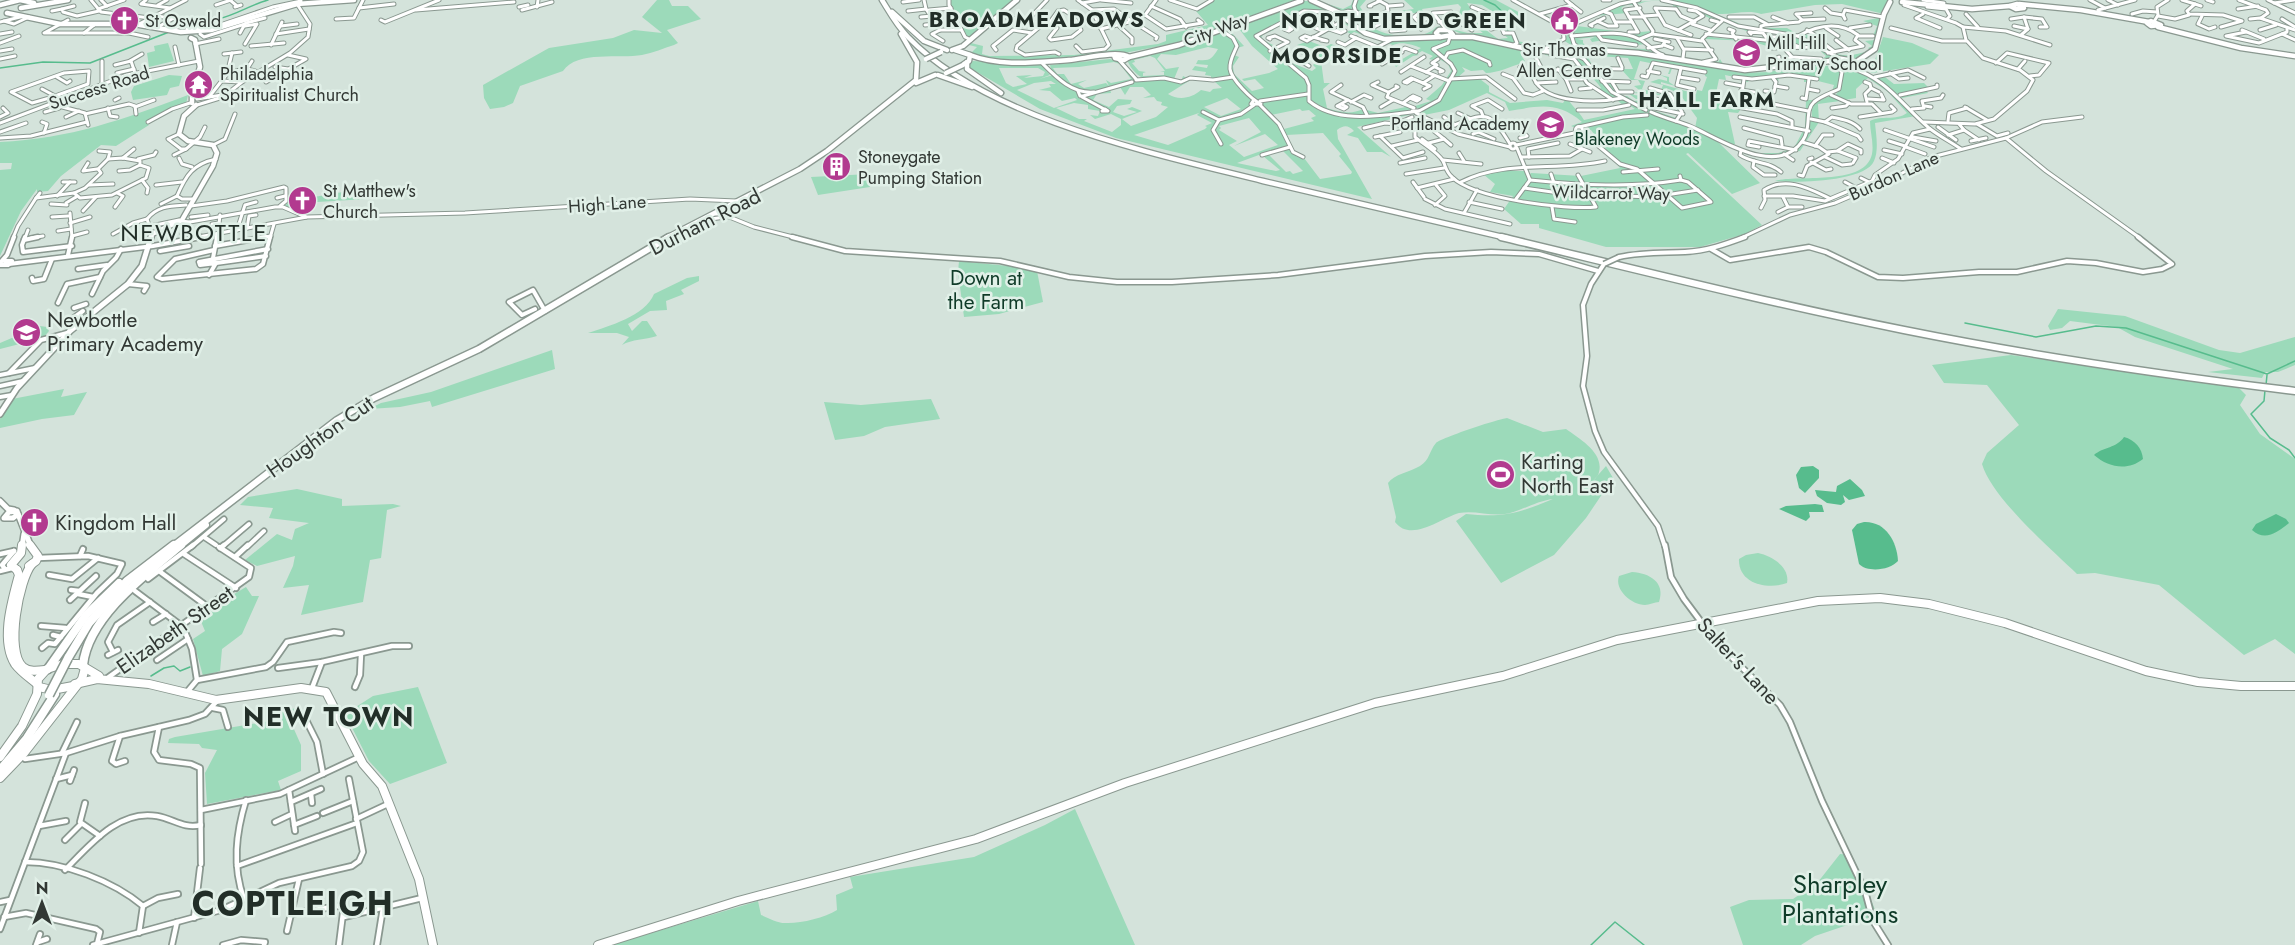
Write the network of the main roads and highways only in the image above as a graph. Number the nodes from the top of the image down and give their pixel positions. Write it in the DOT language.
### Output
graph roads {
  1 [pos="3,0"];
  2 [pos="17,0"];
  3 [pos="68,0"];
  4 [pos="354,0"];
  5 [pos="884,0"];
  6 [pos="1017,0"];
  7 [pos="1298,0"];
  8 [pos="1311,0"];
  9 [pos="1316,0"];
  10 [pos="27,1"];
  11 [pos="330,1"];
  12 [pos="1889,2"];
  13 [pos="1901,2"];
  14 [pos="299,3"];
  15 [pos="46,4"];
  16 [pos="2012,4"];
  17 [pos="0,5"];
  18 [pos="2034,5"];
  19 [pos="19,10"];
  20 [pos="890,13"];
  21 [pos="3,14"];
  22 [pos="1357,14"];
  23 [pos="1343,15"];
  24 [pos="1439,29"];
  25 [pos="211,30"];
  26 [pos="181,32"];
  27 [pos="1450,35"];
  28 [pos="1442,37"];
  29 [pos="191,38"];
  30 [pos="963,47"];
  31 [pos="1582,49"];
  32 [pos="949,50"];
  33 [pos="1571,50"];
  34 [pos="1576,56"];
  35 [pos="1585,56"];
  36 [pos="2295,56"];
  37 [pos="1830,57"];
  38 [pos="1116,58"];
  39 [pos="1862,58"];
  40 [pos="1842,59"];
  41 [pos="967,61"];
  42 [pos="1845,67"];
  43 [pos="917,68"];
  44 [pos="937,75"];
  45 [pos="1029,110"];
  46 [pos="746,200"];
  47 [pos="725,214"];
  48 [pos="546,311"];
  49 [pos="533,313"];
  50 [pos="467,359"];
  51 [pos="2295,389"];
  52 [pos="1,410"];
  53 [pos="2,504"];
  54 [pos="16,512"];
  55 [pos="222,516"];
  56 [pos="4,519"];
  57 [pos="23,523"];
  58 [pos="180,539"];
  59 [pos="35,559"];
  60 [pos="8,567"];
  61 [pos="70,658"];
  62 [pos="84,667"];
  63 [pos="48,669"];
  64 [pos="106,678"];
  65 [pos="38,685"];
  66 [pos="75,685"];
  67 [pos="2295,686"];
  68 [pos="52,694"];
  69 [pos="0,757"];
  70 [pos="0,764"];
  71 [pos="0,770"];
  72 [pos="0,778"];
  73 [pos="433,945"];
  74 [pos="599,945"];
  1 -- 2 [label="main road"];
  2 -- 10 [label="main road"];
  2 -- 17 [label="main road"];
  3 -- 15 [label="main road"];
  4 -- 11 [label="main road"];
  5 -- 20 [label="highway"];
  6 -- 30 [label="highway"];
  7 -- 8 [label="main road, City Way"];
  7 -- 38 [label="main road, City Way"];
  8 -- 23 [label="main road"];
  9 -- 23 [label="main road"];
  10 -- 15 [label="main road"];
  10 -- 19 [label="main road"];
  11 -- 14 [label="main road"];
  12 -- 13 [label="main road"];
  12 -- 39 [label="main road"];
  13 -- 16 [label="main road"];
  14 -- 25 [label="main road"];
  15 -- 19 [label="main road"];
  16 -- 18 [label="main road"];
  16 -- 18 [label="main road"];
  18 -- 36 [label="main road"];
  19 -- 21 [label="main road"];
  19 -- 26 [label="main road"];
  20 -- 32 [label="highway"];
  20 -- 43 [label="highway"];
  20 -- 45 [label="highway"];
  22 -- 23 [label="main road"];
  22 -- 23 [label="main road"];
  22 -- 24 [label="main road"];
  23 -- 28 [label="main road"];
  24 -- 27 [label="main road"];
  24 -- 28 [label="main road"];
  25 -- 26 [label="main road"];
  25 -- 29 [label="main road"];
  26 -- 29 [label="main road"];
  27 -- 28 [label="main road"];
  27 -- 33 [label="main road"];
  27 -- 34 [label="main road"];
  29 -- 52 [label="main road"];
  30 -- 32 [label="highway"];
  30 -- 41 [label="highway"];
  31 -- 33 [label="main road"];
  31 -- 35 [label="main road"];
  31 -- 37 [label="main road"];
  32 -- 43 [label="highway, Durham Road, bridge"];
  33 -- 34 [label="main road"];
  34 -- 35 [label="main road"];
  35 -- 42 [label="main road"];
  37 -- 40 [label="main road"];
  37 -- 42 [label="main road"];
  38 -- 41 [label="main road, City Way"];
  38 -- 41 [label="main road, City Way"];
  39 -- 40 [label="main road"];
  39 -- 42 [label="main road"];
  40 -- 42 [label="main road"];
  41 -- 44 [label="highway, Durham Road, bridge"];
  41 -- 45 [label="highway"];
  43 -- 44 [label="highway"];
  43 -- 46 [label="highway, Durham Road"];
  44 -- 45 [label="highway"];
  44 -- 46 [label="highway, Durham Road"];
  45 -- 51 [label="highway"];
  46 -- 47 [label="highway, Durham Road"];
  46 -- 47 [label="highway, Durham Road"];
  47 -- 48 [label="highway, Durham Road"];
  48 -- 49 [label="highway, Durham Road"];
  48 -- 50 [label="highway, Durham Road"];
  49 -- 58 [label="highway, Houghton Cut"];
  50 -- 55 [label="highway, Houghton Cut"];
  53 -- 54 [label="main road"];
  53 -- 56 [label="main road"];
  54 -- 56 [label="main road"];
  54 -- 57 [label="main road"];
  55 -- 61 [label="highway"];
  55 -- 62 [label="highway"];
  56 -- 57 [label="main road"];
  57 -- 59 [label="main road"];
  57 -- 60 [label="main road"];
  58 -- 61 [label="highway"];
  58 -- 63 [label="highway"];
  59 -- 60 [label="main road"];
  59 -- 60 [label="main road"];
  59 -- 63 [label="main road"];
  60 -- 65 [label="main road"];
  61 -- 68 [label="highway, bridge"];
  62 -- 63 [label="main road"];
  62 -- 64 [label="main road"];
  62 -- 66 [label="main road"];
  63 -- 65 [label="main road"];
  64 -- 66 [label="main road"];
  64 -- 73 [label="main road"];
  65 -- 66 [label="main road"];
  65 -- 69 [label="main road"];
  66 -- 72 [label="main road"];
  67 -- 74 [label="main road"];
  68 -- 70 [label="highway"];
  68 -- 71 [label="highway"];
}
